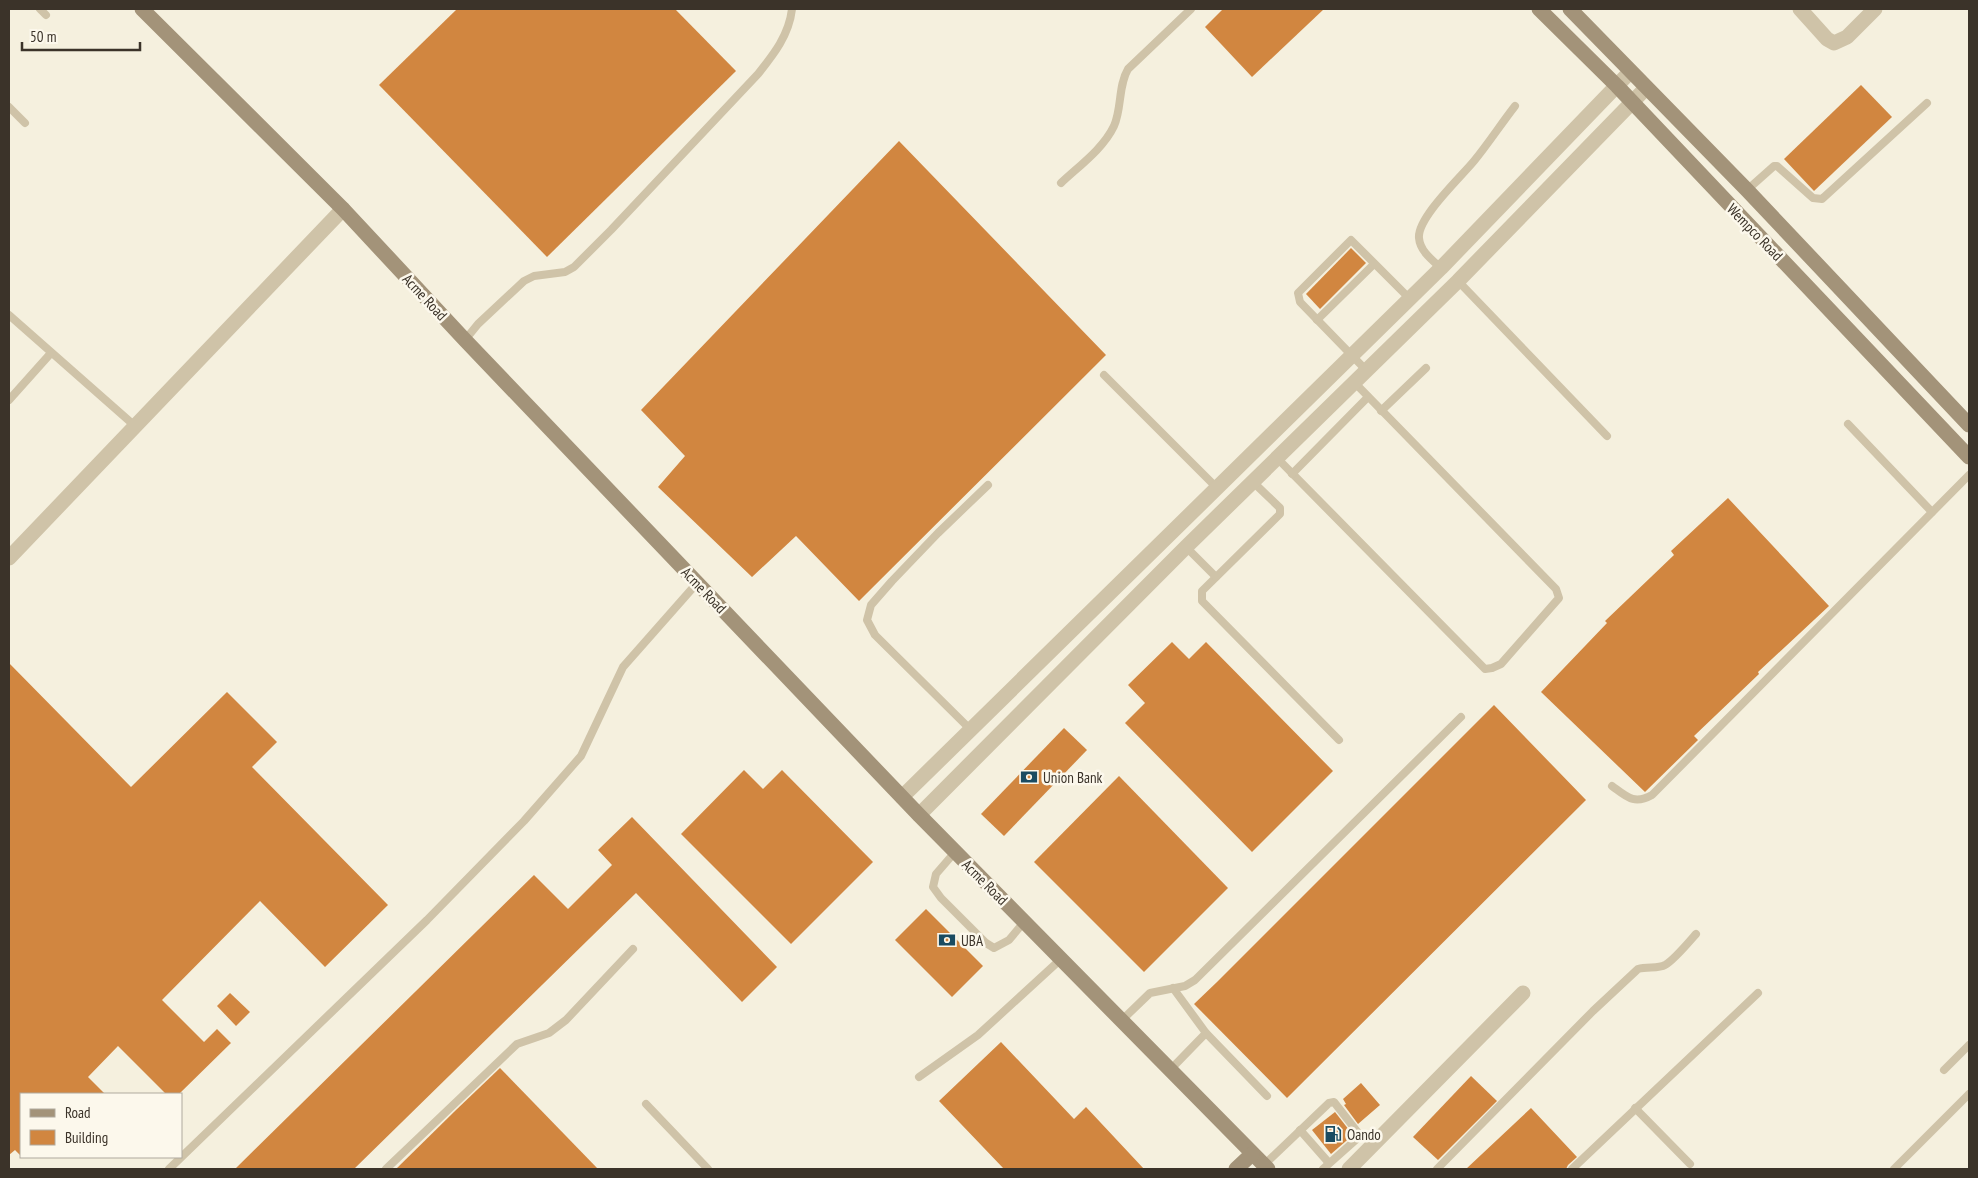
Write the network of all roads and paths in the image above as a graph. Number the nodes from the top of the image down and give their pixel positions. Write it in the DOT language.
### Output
graph roads {
  1 [pos="40,9"];
  2 [pos="142,9"];
  3 [pos="792,9"];
  4 [pos="1191,9"];
  5 [pos="1539,9"];
  6 [pos="1570,9"];
  7 [pos="1800,9"];
  8 [pos="1875,9"];
  9 [pos="46,15"];
  10 [pos="1630,72"];
  11 [pos="1617,86"];
  12 [pos="1646,88"];
  13 [pos="1632,102"];
  14 [pos="1927,103"];
  15 [pos="1514,106"];
  16 [pos="9,107"];
  17 [pos="25,122"];
  18 [pos="1061,184"];
  19 [pos="1747,190"];
  20 [pos="343,210"];
  21 [pos="1374,264"];
  22 [pos="1441,268"];
  23 [pos="1458,281"];
  24 [pos="1410,298"];
  25 [pos="9,315"];
  26 [pos="1317,320"];
  27 [pos="465,340"];
  28 [pos="52,353"];
  29 [pos="1352,356"];
  30 [pos="1426,368"];
  31 [pos="1365,370"];
  32 [pos="1104,375"];
  33 [pos="1353,381"];
  34 [pos="1368,397"];
  35 [pos="9,400"];
  36 [pos="1382,411"];
  37 [pos="1848,424"];
  38 [pos="1969,425"];
  39 [pos="135,426"];
  40 [pos="1607,436"];
  41 [pos="1969,457"];
  42 [pos="1277,458"];
  43 [pos="1292,474"];
  44 [pos="1969,476"];
  45 [pos="1253,482"];
  46 [pos="988,485"];
  47 [pos="1217,488"];
  48 [pos="1932,512"];
  49 [pos="1186,547"];
  50 [pos="9,558"];
  51 [pos="1216,577"];
  52 [pos="698,582"];
  53 [pos="1047,654"];
  54 [pos="1064,669"];
  55 [pos="1461,717"];
  56 [pos="970,730"];
  57 [pos="1338,740"];
  58 [pos="1612,786"];
  59 [pos="902,797"];
  60 [pos="919,815"];
  61 [pos="956,852"];
  62 [pos="1024,922"];
  63 [pos="1696,934"];
  64 [pos="633,949"];
  65 [pos="1061,959"];
  66 [pos="1173,988"];
  67 [pos="1523,993"];
  68 [pos="1758,993"];
  69 [pos="1121,1021"];
  70 [pos="1206,1033"];
  71 [pos="1969,1045"];
  72 [pos="1170,1070"];
  73 [pos="1944,1070"];
  74 [pos="919,1077"];
  75 [pos="1969,1094"];
  76 [pos="1267,1096"];
  77 [pos="646,1104"];
  78 [pos="1635,1108"];
  79 [pos="1300,1130"];
  80 [pos="1252,1154"];
  81 [pos="182,1156"];
  82 [pos="180,1158"];
  83 [pos="1690,1164"];
  84 [pos="1326,1166"];
  85 [pos="1264,1168"];
  86 [pos="169,1169"];
  87 [pos="386,1169"];
  88 [pos="708,1169"];
  89 [pos="1236,1169"];
  90 [pos="1349,1169"];
  91 [pos="1437,1169"];
  92 [pos="1572,1169"];
  93 [pos="1894,1169"];
  1 -- 9 [label="lane"];
  2 -- 20 [label="street, Acme Road"];
  3 -- 27 [label="lane"];
  4 -- 18 [label="lane"];
  5 -- 11 [label="street, Wempco Road"];
  6 -- 10 [label="street, Wempco Road"];
  7 -- 8 [label="street"];
  10 -- 11 [label="street"];
  10 -- 12 [label="street, Wempco Road"];
  11 -- 13 [label="street, Wempco Road"];
  11 -- 22 [label="street"];
  12 -- 13 [label="street"];
  12 -- 19 [label="street, Wempco Road"];
  13 -- 23 [label="street"];
  13 -- 41 [label="street, Wempco Road"];
  14 -- 19 [label="lane"];
  15 -- 22 [label="lane"];
  16 -- 17 [label="lane"];
  19 -- 38 [label="street, Wempco Road"];
  20 -- 27 [label="street, Acme Road"];
  20 -- 39 [label="street"];
  21 -- 24 [label="lane"];
  21 -- 26 [label="lane"];
  21 -- 26 [label="lane"];
  22 -- 24 [label="street"];
  23 -- 31 [label="street"];
  23 -- 40 [label="lane"];
  24 -- 29 [label="street"];
  25 -- 28 [label="lane"];
  26 -- 29 [label="lane"];
  27 -- 52 [label="street, Acme Road"];
  28 -- 35 [label="lane"];
  28 -- 39 [label="lane"];
  29 -- 31 [label="lane"];
  29 -- 47 [label="street"];
  30 -- 36 [label="lane"];
  31 -- 33 [label="street"];
  32 -- 47 [label="lane"];
  33 -- 34 [label="lane"];
  33 -- 42 [label="street"];
  34 -- 36 [label="lane"];
  34 -- 43 [label="lane"];
  36 -- 43 [label="lane"];
  37 -- 48 [label="lane"];
  39 -- 50 [label="street"];
  42 -- 43 [label="lane"];
  42 -- 45 [label="street"];
  44 -- 48 [label="lane"];
  45 -- 49 [label="street"];
  45 -- 51 [label="lane"];
  46 -- 56 [label="lane"];
  47 -- 53 [label="street"];
  48 -- 58 [label="lane"];
  49 -- 51 [label="lane"];
  49 -- 54 [label="street"];
  51 -- 57 [label="lane"];
  52 -- 59 [label="street, Acme Road"];
  52 -- 81 [label="lane"];
  53 -- 54 [label="street"];
  53 -- 56 [label="street"];
  54 -- 60 [label="street"];
  55 -- 66 [label="lane"];
  56 -- 59 [label="street"];
  59 -- 60 [label="street, Acme Road"];
  60 -- 61 [label="street, Acme Road"];
  61 -- 62 [label="street, Acme Road"];
  61 -- 62 [label="lane"];
  62 -- 65 [label="street, Acme Road"];
  63 -- 91 [label="lane"];
  64 -- 87 [label="lane"];
  65 -- 69 [label="street, Acme Road"];
  65 -- 74 [label="lane"];
  66 -- 69 [label="lane"];
  66 -- 70 [label="lane"];
  67 -- 90 [label="street"];
  68 -- 78 [label="lane"];
  69 -- 72 [label="street, Acme Road"];
  70 -- 72 [label="lane"];
  70 -- 76 [label="lane"];
  71 -- 73 [label="lane"];
  72 -- 80 [label="street, Acme Road"];
  75 -- 93 [label="lane"];
  77 -- 88 [label="lane"];
  78 -- 83 [label="lane"];
  78 -- 92 [label="lane"];
  79 -- 84 [label="lane"];
  79 -- 84 [label="lane"];
  79 -- 85 [label="lane"];
  80 -- 85 [label="street, Acme Road"];
  80 -- 89 [label="street"];
  82 -- 86 [label="lane"];
}
